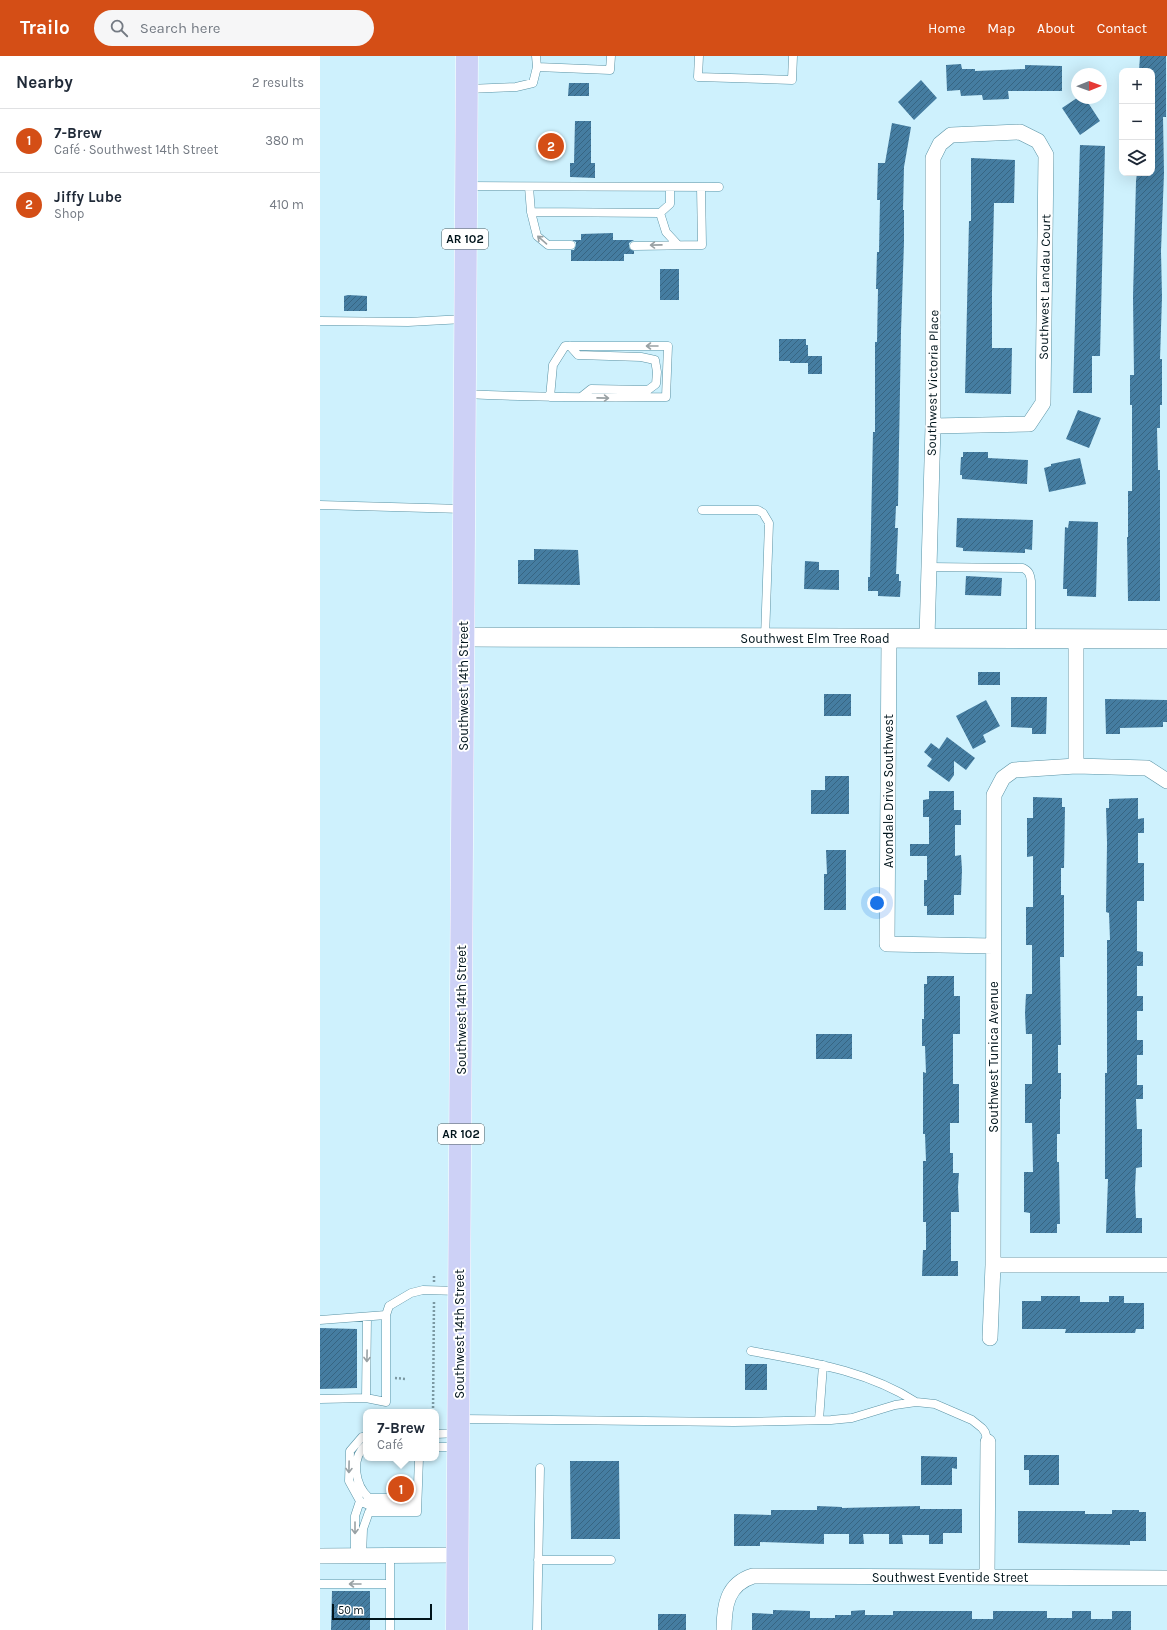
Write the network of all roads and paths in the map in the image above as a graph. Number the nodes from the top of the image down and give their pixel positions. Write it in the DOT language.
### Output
graph roads {
  1 [pos="467,56"];
  2 [pos="536,56"];
  3 [pos="611,56"];
  4 [pos="698,56"];
  5 [pos="793,56"];
  6 [pos="537,67"];
  7 [pos="467,89"];
  8 [pos="950,135"];
  9 [pos="466,186"];
  10 [pos="529,186"];
  11 [pos="670,187"];
  12 [pos="701,187"];
  13 [pos="719,187"];
  14 [pos="531,212"];
  15 [pos="660,213"];
  16 [pos="571,245"];
  17 [pos="678,245"];
  18 [pos="634,246"];
  19 [pos="465,319"];
  20 [pos="320,321"];
  21 [pos="570,346"];
  22 [pos="464,392"];
  23 [pos="550,397"];
  24 [pos="581,397"];
  25 [pos="933,426"];
  26 [pos="320,505"];
  27 [pos="464,509"];
  28 [pos="702,510"];
  29 [pos="929,567"];
  30 [pos="464,637"];
  31 [pos="765,638"];
  32 [pos="889,638"];
  33 [pos="927,638"];
  34 [pos="1031,639"];
  35 [pos="1076,639"];
  36 [pos="1167,639"];
  37 [pos="1076,766"];
  38 [pos="1165,779"];
  39 [pos="994,946"];
  40 [pos="993,1265"];
  41 [pos="1167,1265"];
  42 [pos="434,1274"];
  43 [pos="434,1282"];
  44 [pos="460,1291"];
  45 [pos="434,1298"];
  46 [pos="386,1315"];
  47 [pos="367,1317"];
  48 [pos="320,1320"];
  49 [pos="990,1338"];
  50 [pos="751,1351"];
  51 [pos="823,1365"];
  52 [pos="395,1378"];
  53 [pos="406,1379"];
  54 [pos="366,1398"];
  55 [pos="320,1399"];
  56 [pos="916,1402"];
  57 [pos="433,1409"];
  58 [pos="819,1420"];
  59 [pos="459,1433"];
  60 [pos="439,1434"];
  61 [pos="363,1437"];
  62 [pos="988,1442"];
  63 [pos="439,1445"];
  64 [pos="363,1449"];
  65 [pos="419,1461"];
  66 [pos="540,1468"];
  67 [pos="360,1501"];
  68 [pos="417,1502"];
  69 [pos="369,1512"];
  70 [pos="390,1555"];
  71 [pos="458,1555"];
  72 [pos="320,1556"];
  73 [pos="358,1556"];
  74 [pos="538,1560"];
  75 [pos="611,1560"];
  76 [pos="987,1577"];
  77 [pos="1167,1578"];
  78 [pos="320,1584"];
  79 [pos="390,1584"];
  80 [pos="390,1630"];
  81 [pos="457,1630"];
  82 [pos="537,1630"];
  83 [pos="724,1630"];
  1 -- 7 [label="main road, AR 102"];
  2 -- 6 [label="lane"];
  3 -- 6 [label="lane"];
  4 -- 5 [label="lane"];
  6 -- 7 [label="lane"];
  7 -- 9 [label="main road, AR 102"];
  8 -- 25 [label="street, Southwest Victoria Place"];
  8 -- 25 [label="street, Southwest Landau Court"];
  9 -- 10 [label="lane"];
  9 -- 19 [label="main road, AR 102"];
  10 -- 11 [label="lane"];
  10 -- 14 [label="lane"];
  11 -- 12 [label="lane"];
  11 -- 15 [label="lane"];
  12 -- 13 [label="lane"];
  12 -- 17 [label="lane"];
  14 -- 15 [label="lane"];
  16 -- 14 [label="lane, one-way"];
  15 -- 17 [label="lane"];
  17 -- 18 [label="lane, one-way"];
  19 -- 20 [label="lane"];
  19 -- 22 [label="main road, AR 102"];
  21 -- 23 [label="lane"];
  21 -- 24 [label="lane"];
  24 -- 21 [label="lane, one-way"];
  22 -- 23 [label="lane"];
  22 -- 27 [label="main road, Southwest 14th Street / AR 102"];
  23 -- 24 [label="lane"];
  25 -- 29 [label="street, Southwest Victoria Place"];
  26 -- 27 [label="lane"];
  27 -- 30 [label="main road, Southwest 14th Street / AR 102"];
  28 -- 31 [label="lane"];
  29 -- 33 [label="street, Southwest Victoria Place"];
  29 -- 34 [label="lane"];
  30 -- 31 [label="street, Southwest Elm Tree Road"];
  30 -- 44 [label="main road, Southwest 14th Street / AR 102"];
  31 -- 32 [label="street, Southwest Elm Tree Road"];
  32 -- 33 [label="street, Southwest Elm Tree Road"];
  32 -- 39 [label="street, Avondale Drive Southwest"];
  33 -- 34 [label="street, Southwest Elm Tree Road"];
  34 -- 35 [label="street, Southwest Elm Tree Road"];
  35 -- 36 [label="street, Southwest Elm Tree Road"];
  35 -- 37 [label="street"];
  37 -- 38 [label="street"];
  37 -- 39 [label="street, Southwest Tunica Avenue"];
  39 -- 40 [label="street, Southwest Tunica Avenue"];
  40 -- 41 [label="street"];
  40 -- 49 [label="street, Southwest Tunica Avenue"];
  42 -- 43 [label="path"];
  44 -- 46 [label="lane"];
  44 -- 59 [label="main road, Southwest 14th Street / AR 102"];
  45 -- 57 [label="path"];
  46 -- 47 [label="lane"];
  46 -- 54 [label="lane"];
  47 -- 48 [label="lane"];
  47 -- 54 [label="lane, one-way"];
  50 -- 51 [label="lane"];
  51 -- 56 [label="lane"];
  51 -- 58 [label="lane"];
  52 -- 53 [label="path"];
  54 -- 55 [label="lane"];
  56 -- 58 [label="lane"];
  56 -- 62 [label="lane"];
  58 -- 59 [label="lane"];
  59 -- 60 [label="lane"];
  59 -- 63 [label="lane"];
  59 -- 71 [label="main road, Southwest 14th Street / AR 102"];
  61 -- 67 [label="lane, one-way"];
  62 -- 76 [label="street"];
  64 -- 68 [label="lane"];
  65 -- 68 [label="lane"];
  66 -- 74 [label="lane"];
  67 -- 68 [label="lane"];
  67 -- 69 [label="lane"];
  67 -- 73 [label="lane, one-way"];
  68 -- 69 [label="lane"];
  69 -- 73 [label="lane"];
  70 -- 71 [label="street"];
  70 -- 73 [label="street"];
  70 -- 79 [label="lane"];
  71 -- 81 [label="main road, Southwest 14th Street / AR 102"];
  72 -- 73 [label="street"];
  74 -- 75 [label="lane"];
  74 -- 82 [label="lane"];
  76 -- 77 [label="street, Southwest Eventide Street"];
  76 -- 83 [label="street, Southwest Eventide Street"];
  79 -- 78 [label="lane, one-way"];
  79 -- 80 [label="lane"];
}
